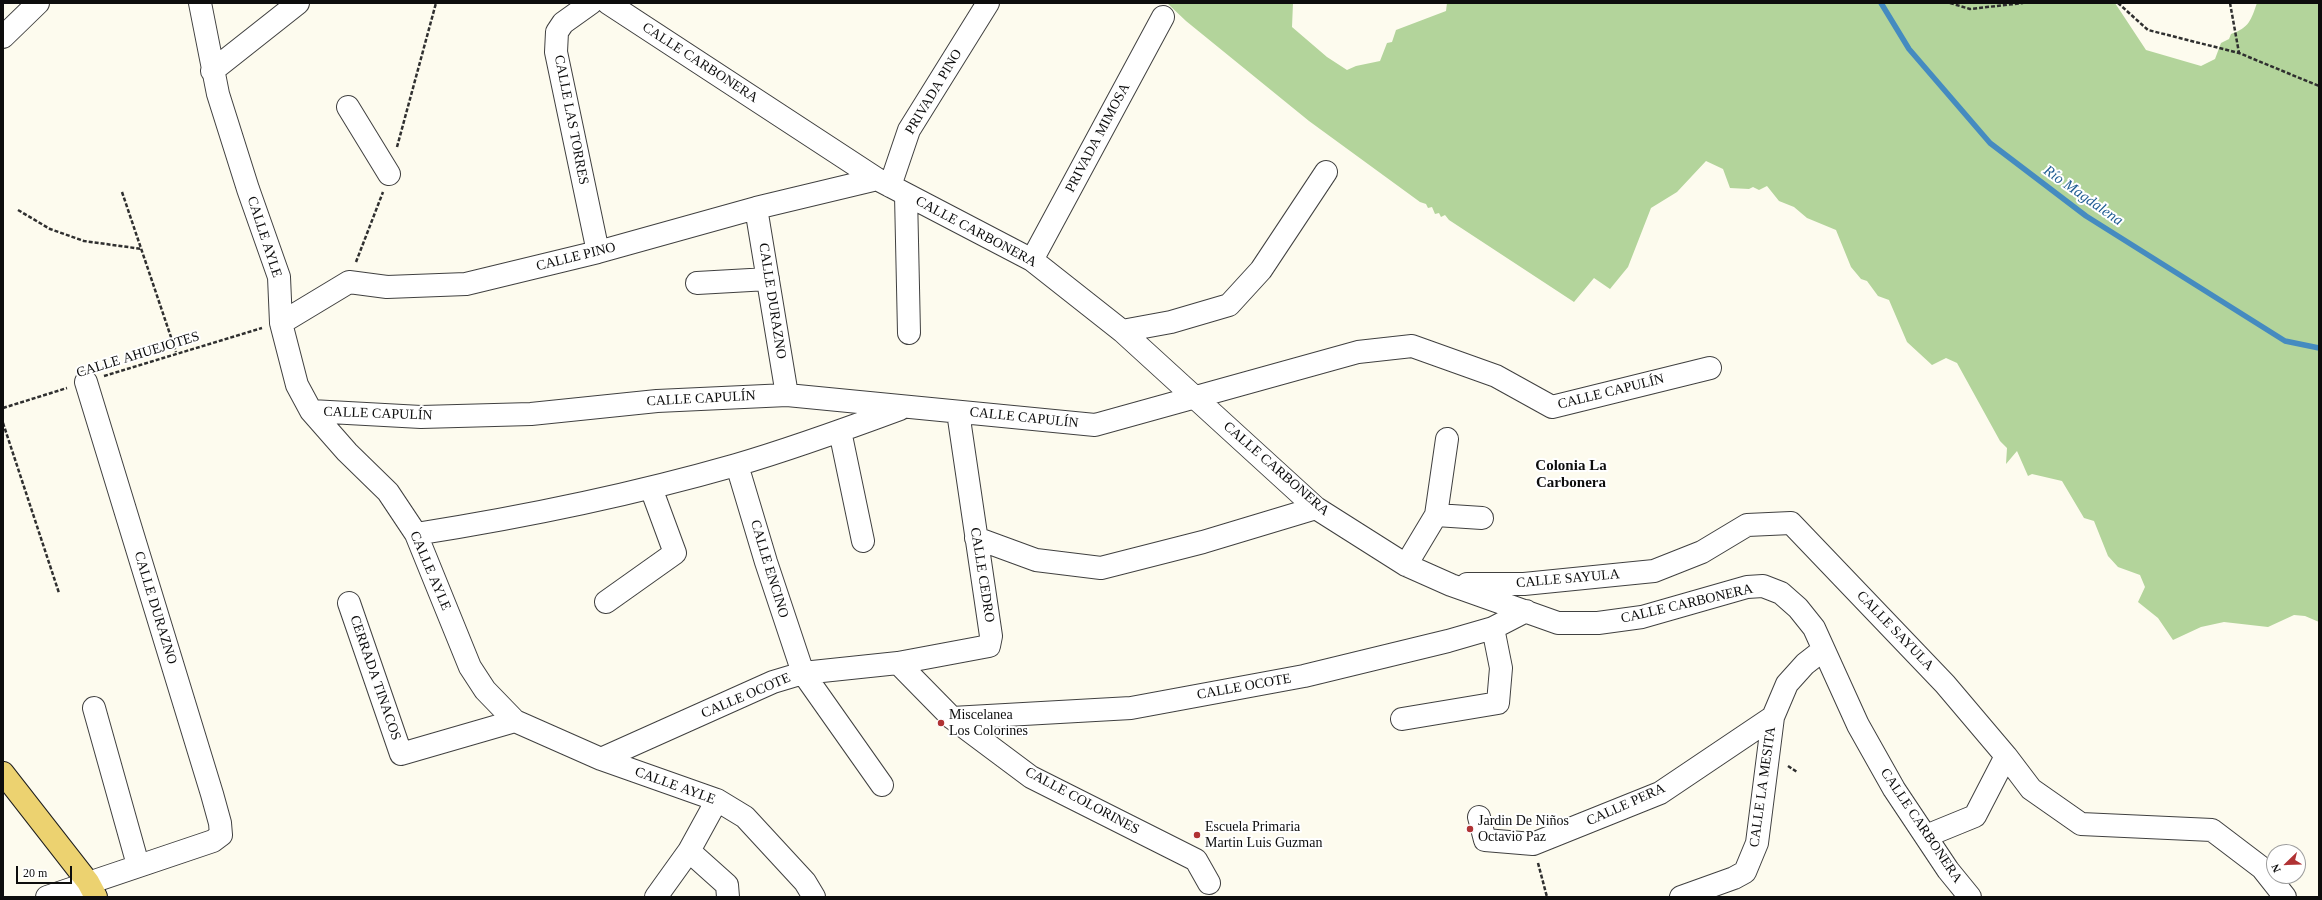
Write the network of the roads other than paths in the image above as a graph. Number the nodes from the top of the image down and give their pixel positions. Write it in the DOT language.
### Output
graph roads {
  1 [pos="38,3"];
  2 [pos="200,3"];
  3 [pos="298,3"];
  4 [pos="591,3"];
  5 [pos="608,3"];
  6 [pos="988,3"];
  7 [pos="1163,17"];
  8 [pos="3,37"];
  9 [pos="212,71"];
  10 [pos="348,107"];
  11 [pos="1326,172"];
  12 [pos="389,174"];
  13 [pos="891,186"];
  14 [pos="756,208"];
  15 [pos="598,252"];
  16 [pos="1032,260"];
  17 [pos="768,279"];
  18 [pos="698,283"];
  19 [pos="281,323"];
  20 [pos="1122,331"];
  21 [pos="909,333"];
  22 [pos="1710,368"];
  23 [pos="86,382"];
  24 [pos="787,395"];
  25 [pos="1194,397"];
  26 [pos="906,407"];
  27 [pos="311,411"];
  28 [pos="958,412"];
  29 [pos="840,431"];
  30 [pos="1447,439"];
  31 [pos="737,465"];
  32 [pos="651,488"];
  33 [pos="1316,508"];
  34 [pos="1436,516"];
  35 [pos="1482,518"];
  36 [pos="416,534"];
  37 [pos="976,538"];
  38 [pos="863,541"];
  39 [pos="1406,566"];
  40 [pos="1451,585"];
  41 [pos="606,602"];
  42 [pos="349,603"];
  43 [pos="1526,611"];
  44 [pos="1493,628"];
  45 [pos="1823,650"];
  46 [pos="898,664"];
  47 [pos="803,673"];
  48 [pos="94,708"];
  49 [pos="1773,717"];
  50 [pos="952,718"];
  51 [pos="1402,719"];
  52 [pos="515,721"];
  53 [pos="2006,756"];
  54 [pos="602,759"];
  55 [pos="4,775"];
  56 [pos="882,785"];
  57 [pos="718,800"];
  58 [pos="1479,817"];
  59 [pos="1926,836"];
  60 [pos="689,851"];
  61 [pos="138,865"];
  62 [pos="1209,883"];
  63 [pos="92,890"];
  64 [pos="807,892"];
  65 [pos="47,897"];
  66 [pos="656,897"];
  67 [pos="728,897"];
  68 [pos="1682,897"];
  69 [pos="1970,897"];
  70 [pos="2285,897"];
  1 -- 8 [label="street"];
  2 -- 9 [label="street, CALLE AYLE"];
  3 -- 9 [label="street"];
  4 -- 15 [label="street, CALLE LAS TORRES"];
  5 -- 13 [label="street, CALLE CARBONERA"];
  6 -- 13 [label="street, PRIVADA PINO"];
  7 -- 16 [label="street, PRIVADA MIMOSA"];
  9 -- 19 [label="street, CALLE AYLE"];
  10 -- 12 [label="street"];
  11 -- 20 [label="street"];
  13 -- 14 [label="street, CALLE PINO"];
  13 -- 16 [label="street, CALLE CARBONERA"];
  13 -- 21 [label="street, PRIVADA PINO"];
  14 -- 15 [label="street, CALLE PINO"];
  14 -- 17 [label="street, CALLE DURAZNO"];
  15 -- 19 [label="street, CALLE PINO"];
  16 -- 20 [label="street, CALLE CARBONERA"];
  17 -- 18 [label="street"];
  17 -- 24 [label="street, CALLE DURAZNO"];
  19 -- 27 [label="street, CALLE AYLE"];
  20 -- 25 [label="street, CALLE CARBONERA"];
  22 -- 25 [label="street, CALLE CAPULÍN"];
  23 -- 61 [label="street, CALLE DURAZNO"];
  24 -- 26 [label="street, CALLE CAPULÍN"];
  24 -- 27 [label="street, CALLE CAPULÍN"];
  25 -- 28 [label="street, CALLE CAPULÍN"];
  25 -- 33 [label="street, CALLE CARBONERA"];
  26 -- 28 [label="street, CALLE CAPULÍN"];
  26 -- 29 [label="street"];
  27 -- 36 [label="street, CALLE AYLE"];
  28 -- 37 [label="street, CALLE CEDRO"];
  29 -- 31 [label="street"];
  29 -- 38 [label="street"];
  30 -- 34 [label="street"];
  31 -- 32 [label="street"];
  31 -- 47 [label="street, CALLE ENCINO"];
  32 -- 36 [label="street"];
  32 -- 41 [label="street"];
  33 -- 37 [label="street"];
  33 -- 39 [label="street, CALLE CARBONERA"];
  34 -- 35 [label="street"];
  34 -- 39 [label="street"];
  36 -- 52 [label="street, CALLE AYLE"];
  37 -- 46 [label="street, CALLE CEDRO"];
  39 -- 40 [label="street, CALLE CARBONERA"];
  40 -- 43 [label="street, CALLE CARBONERA"];
  40 -- 53 [label="street, CALLE SAYULA"];
  42 -- 52 [label="street, CERRADA TINACOS"];
  43 -- 44 [label="street, CALLE OCOTE"];
  43 -- 45 [label="street, CALLE CARBONERA"];
  44 -- 50 [label="street, CALLE OCOTE"];
  44 -- 51 [label="street"];
  45 -- 49 [label="street, CALLE LA MESITA"];
  45 -- 59 [label="street, CALLE CARBONERA"];
  46 -- 47 [label="street, CALLE OCOTE"];
  46 -- 50 [label="street, CALLE COLORINES"];
  47 -- 54 [label="street, CALLE OCOTE"];
  47 -- 56 [label="street, CALLE ENCINO"];
  48 -- 61 [label="street"];
  49 -- 58 [label="street, CALLE PERA"];
  49 -- 68 [label="street, CALLE LA MESITA"];
  50 -- 62 [label="street, CALLE COLORINES"];
  52 -- 54 [label="street, CALLE AYLE"];
  53 -- 59 [label="street"];
  53 -- 70 [label="street, CALLE SAYULA"];
  54 -- 57 [label="street, CALLE AYLE"];
  55 -- 63 [label="main road"];
  57 -- 60 [label="street"];
  57 -- 64 [label="street, CALLE AYLE"];
  59 -- 69 [label="street, CALLE CARBONERA"];
  60 -- 66 [label="street"];
  60 -- 67 [label="street"];
  61 -- 63 [label="street"];
  63 -- 65 [label="street"];
}
